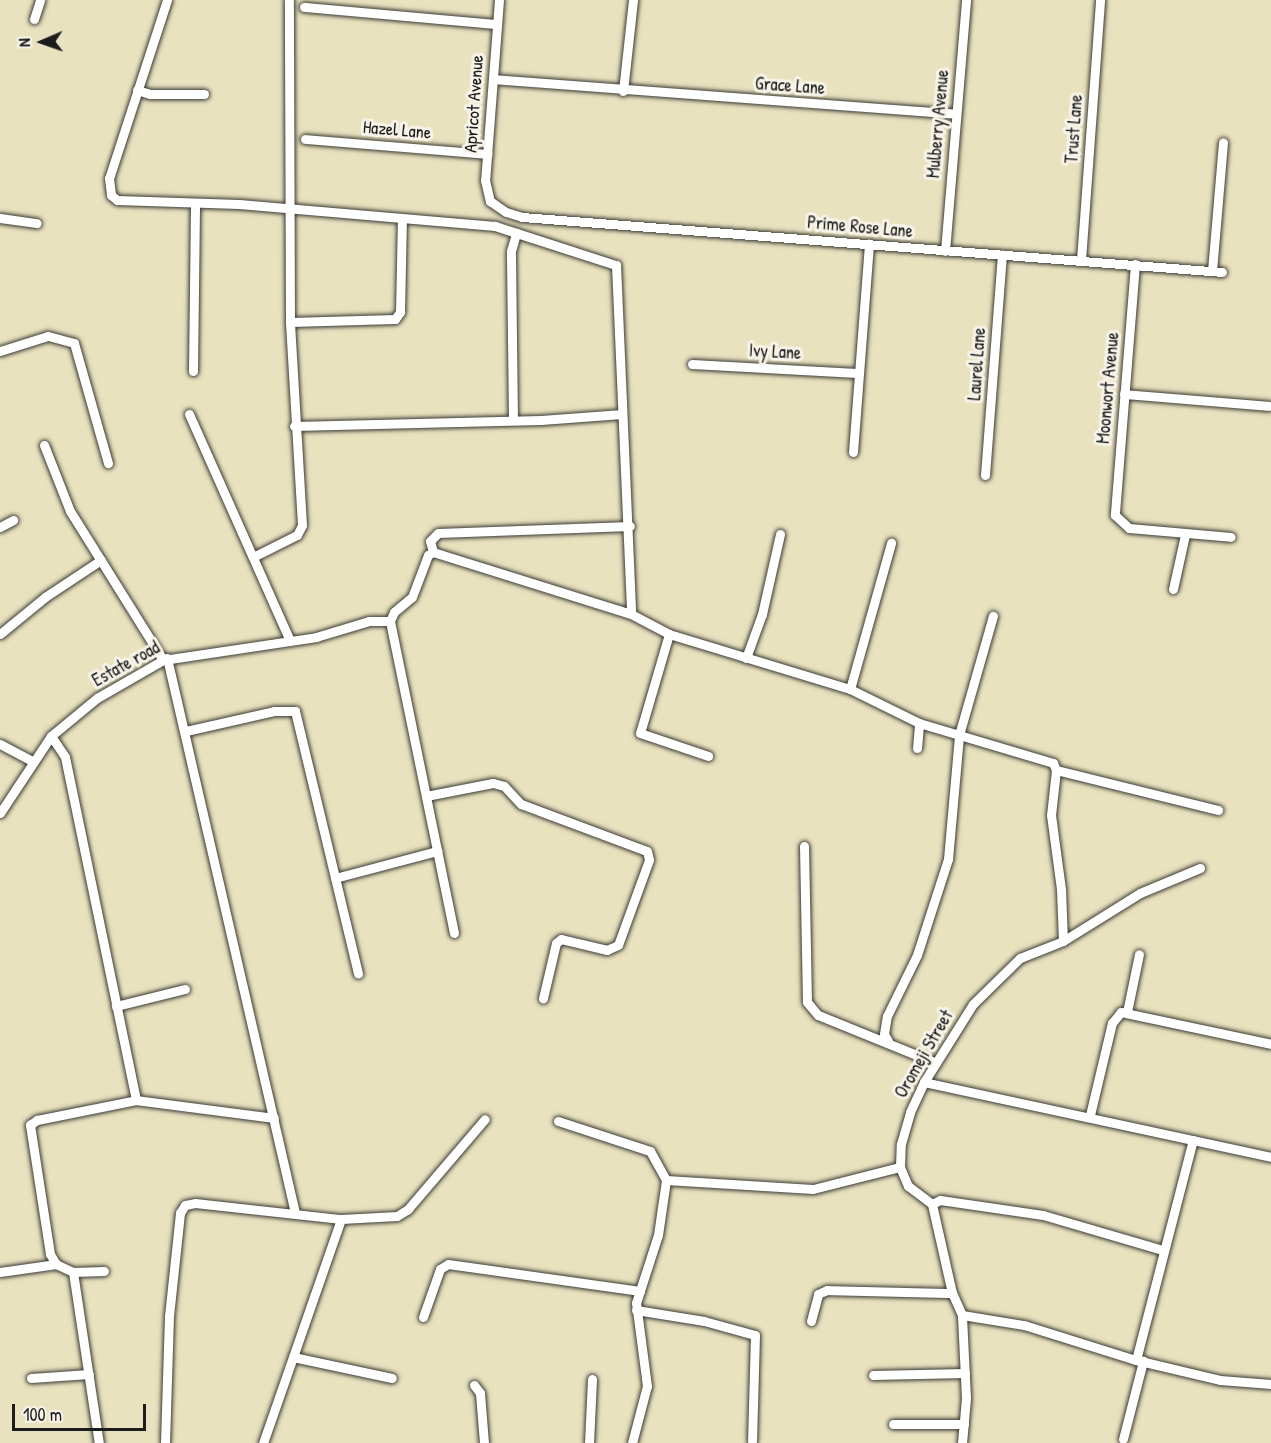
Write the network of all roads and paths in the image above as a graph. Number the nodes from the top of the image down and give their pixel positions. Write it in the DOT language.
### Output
graph roads {
  1 [pos="40,0"];
  2 [pos="167,0"];
  3 [pos="289,0"];
  4 [pos="499,0"];
  5 [pos="633,0"];
  6 [pos="966,0"];
  7 [pos="1100,0"];
  8 [pos="304,7"];
  9 [pos="34,19"];
  10 [pos="496,24"];
  11 [pos="493,79"];
  12 [pos="137,90"];
  13 [pos="623,90"];
  14 [pos="204,94"];
  15 [pos="956,114"];
  16 [pos="305,139"];
  17 [pos="1223,142"];
  18 [pos="487,154"];
  19 [pos="195,204"];
  20 [pos="496,208"];
  21 [pos="289,209"];
  22 [pos="0,218"];
  23 [pos="402,219"];
  24 [pos="37,223"];
  25 [pos="516,233"];
  26 [pos="869,244"];
  27 [pos="945,251"];
  28 [pos="1002,255"];
  29 [pos="1081,260"];
  30 [pos="1135,264"];
  31 [pos="290,322"];
  32 [pos="0,351"];
  33 [pos="692,364"];
  34 [pos="193,371"];
  35 [pos="857,373"];
  36 [pos="1125,394"];
  37 [pos="1269,406"];
  38 [pos="189,414"];
  39 [pos="622,414"];
  40 [pos="513,420"];
  41 [pos="294,426"];
  42 [pos="44,445"];
  43 [pos="853,452"];
  44 [pos="108,463"];
  45 [pos="986,475"];
  46 [pos="13,520"];
  47 [pos="630,526"];
  48 [pos="0,527"];
  49 [pos="780,534"];
  50 [pos="1185,536"];
  51 [pos="1231,537"];
  52 [pos="891,543"];
  53 [pos="433,552"];
  54 [pos="253,557"];
  55 [pos="101,560"];
  56 [pos="1173,589"];
  57 [pos="631,614"];
  58 [pos="993,616"];
  59 [pos="390,621"];
  60 [pos="0,634"];
  61 [pos="669,634"];
  62 [pos="290,641"];
  63 [pos="746,658"];
  64 [pos="165,659"];
  65 [pos="850,689"];
  66 [pos="919,723"];
  67 [pos="186,731"];
  68 [pos="958,735"];
  69 [pos="51,736"];
  70 [pos="0,744"];
  71 [pos="917,748"];
  72 [pos="708,756"];
  73 [pos="34,762"];
  74 [pos="1056,770"];
  75 [pos="426,796"];
  76 [pos="2,808"];
  77 [pos="1218,810"];
  78 [pos="804,846"];
  79 [pos="437,851"];
  80 [pos="1200,868"];
  81 [pos="335,878"];
  82 [pos="454,933"];
  83 [pos="1063,940"];
  84 [pos="1138,954"];
  85 [pos="358,974"];
  86 [pos="185,989"];
  87 [pos="543,998"];
  88 [pos="116,1006"];
  89 [pos="1127,1012"];
  90 [pos="888,1041"];
  91 [pos="1271,1044"];
  92 [pos="936,1063"];
  93 [pos="924,1082"];
  94 [pos="136,1101"];
  95 [pos="1090,1115"];
  96 [pos="274,1118"];
  97 [pos="484,1119"];
  98 [pos="558,1121"];
  99 [pos="1193,1140"];
  100 [pos="1271,1157"];
  101 [pos="900,1167"];
  102 [pos="666,1180"];
  103 [pos="932,1204"];
  104 [pos="295,1213"];
  105 [pos="341,1219"];
  106 [pos="1163,1250"];
  107 [pos="56,1264"];
  108 [pos="104,1271"];
  109 [pos="0,1272"];
  110 [pos="73,1272"];
  111 [pos="640,1291"];
  112 [pos="952,1293"];
  113 [pos="636,1310"];
  114 [pos="962,1315"];
  115 [pos="423,1317"];
  116 [pos="811,1321"];
  117 [pos="293,1358"];
  118 [pos="1139,1361"];
  119 [pos="965,1373"];
  120 [pos="89,1374"];
  121 [pos="873,1375"];
  122 [pos="31,1378"];
  123 [pos="392,1378"];
  124 [pos="592,1379"];
  125 [pos="1271,1384"];
  126 [pos="474,1385"];
  127 [pos="893,1424"];
  128 [pos="964,1424"];
  129 [pos="1123,1439"];
  130 [pos="752,1440"];
  131 [pos="99,1443"];
  132 [pos="165,1443"];
  133 [pos="264,1443"];
  134 [pos="484,1443"];
  135 [pos="589,1443"];
  136 [pos="632,1443"];
  137 [pos="962,1443"];
  1 -- 9 [label="street"];
  2 -- 12 [label="street"];
  3 -- 21 [label="street"];
  4 -- 10 [label="street, Apricot Avenue"];
  5 -- 13 [label="street"];
  6 -- 15 [label="street, Mulberry Avenue"];
  7 -- 29 [label="street, Trust Lane"];
  8 -- 10 [label="street"];
  10 -- 11 [label="street, Apricot Avenue"];
  11 -- 13 [label="street, Grace Lane"];
  11 -- 18 [label="street, Apricot Avenue"];
  12 -- 14 [label="street"];
  12 -- 19 [label="street"];
  13 -- 15 [label="street, Grace Lane"];
  15 -- 27 [label="street, Mulberry Avenue"];
  16 -- 18 [label="street, Hazel Lane"];
  17 -- 30 [label="street, Prime Rose Lane"];
  18 -- 20 [label="street, Apricot Avenue"];
  19 -- 21 [label="street"];
  19 -- 34 [label="street"];
  20 -- 26 [label="street, Prime Rose Lane"];
  21 -- 23 [label="street"];
  21 -- 31 [label="street"];
  22 -- 24 [label="street"];
  23 -- 25 [label="street"];
  23 -- 31 [label="street"];
  25 -- 39 [label="street"];
  25 -- 40 [label="street"];
  26 -- 27 [label="street, Prime Rose Lane"];
  26 -- 35 [label="street"];
  27 -- 28 [label="street, Prime Rose Lane"];
  28 -- 29 [label="street, Prime Rose Lane"];
  28 -- 45 [label="street, Laurel Lane"];
  29 -- 30 [label="street, Prime Rose Lane"];
  30 -- 36 [label="street, Moonwort Avenue"];
  31 -- 41 [label="street"];
  32 -- 44 [label="street"];
  33 -- 35 [label="street, Ivy Lane"];
  35 -- 43 [label="street"];
  36 -- 37 [label="street"];
  36 -- 50 [label="street, Moonwort Avenue"];
  38 -- 54 [label="street"];
  39 -- 40 [label="street"];
  39 -- 47 [label="street"];
  40 -- 41 [label="street"];
  41 -- 54 [label="street"];
  42 -- 55 [label="street"];
  46 -- 48 [label="street"];
  47 -- 53 [label="street"];
  47 -- 57 [label="street"];
  49 -- 63 [label="street"];
  50 -- 51 [label="street"];
  50 -- 56 [label="street"];
  52 -- 65 [label="street"];
  53 -- 57 [label="street"];
  53 -- 59 [label="street"];
  54 -- 62 [label="street"];
  55 -- 60 [label="street"];
  55 -- 64 [label="street"];
  57 -- 61 [label="street"];
  58 -- 68 [label="street"];
  59 -- 62 [label="street, Estate road"];
  59 -- 75 [label="street"];
  61 -- 63 [label="street"];
  61 -- 72 [label="street"];
  62 -- 64 [label="street, Estate road"];
  63 -- 65 [label="street"];
  64 -- 67 [label="street"];
  64 -- 69 [label="street, Estate road"];
  65 -- 66 [label="street"];
  66 -- 68 [label="street"];
  66 -- 71 [label="street"];
  67 -- 81 [label="street"];
  67 -- 96 [label="street"];
  68 -- 74 [label="street"];
  68 -- 90 [label="street"];
  69 -- 73 [label="street, Estate road"];
  69 -- 88 [label="street"];
  70 -- 73 [label="street"];
  73 -- 76 [label="street, Estate road"];
  74 -- 77 [label="street"];
  74 -- 83 [label="street"];
  75 -- 79 [label="street"];
  75 -- 87 [label="street"];
  78 -- 90 [label="street"];
  79 -- 81 [label="street"];
  79 -- 82 [label="street"];
  80 -- 83 [label="street, Oromeji Street"];
  81 -- 85 [label="street"];
  83 -- 92 [label="street, Oromeji Street"];
  84 -- 89 [label="street"];
  86 -- 88 [label="street"];
  88 -- 94 [label="street"];
  89 -- 91 [label="street"];
  89 -- 95 [label="street"];
  90 -- 92 [label="street"];
  92 -- 93 [label="street, Oromeji Street"];
  93 -- 95 [label="street"];
  93 -- 101 [label="street, Oromeji Street"];
  94 -- 96 [label="street"];
  94 -- 107 [label="street"];
  95 -- 99 [label="street"];
  96 -- 104 [label="street"];
  97 -- 105 [label="street"];
  98 -- 102 [label="street"];
  99 -- 100 [label="street"];
  99 -- 106 [label="street"];
  101 -- 102 [label="street"];
  101 -- 103 [label="street"];
  102 -- 111 [label="street"];
  103 -- 106 [label="street"];
  103 -- 112 [label="street"];
  104 -- 105 [label="street"];
  104 -- 132 [label="street"];
  105 -- 117 [label="street"];
  106 -- 118 [label="street"];
  107 -- 109 [label="street"];
  107 -- 110 [label="street"];
  108 -- 110 [label="street"];
  110 -- 120 [label="street"];
  111 -- 113 [label="street"];
  111 -- 115 [label="street"];
  112 -- 114 [label="street"];
  112 -- 116 [label="street"];
  113 -- 130 [label="street"];
  113 -- 136 [label="street"];
  114 -- 118 [label="street"];
  114 -- 119 [label="street"];
  117 -- 123 [label="street"];
  117 -- 133 [label="street"];
  118 -- 125 [label="street"];
  118 -- 129 [label="street"];
  119 -- 121 [label="street"];
  119 -- 128 [label="street"];
  120 -- 122 [label="street"];
  120 -- 131 [label="street"];
  124 -- 135 [label="street"];
  126 -- 134 [label="street"];
  127 -- 128 [label="street"];
  128 -- 137 [label="street"];
}
